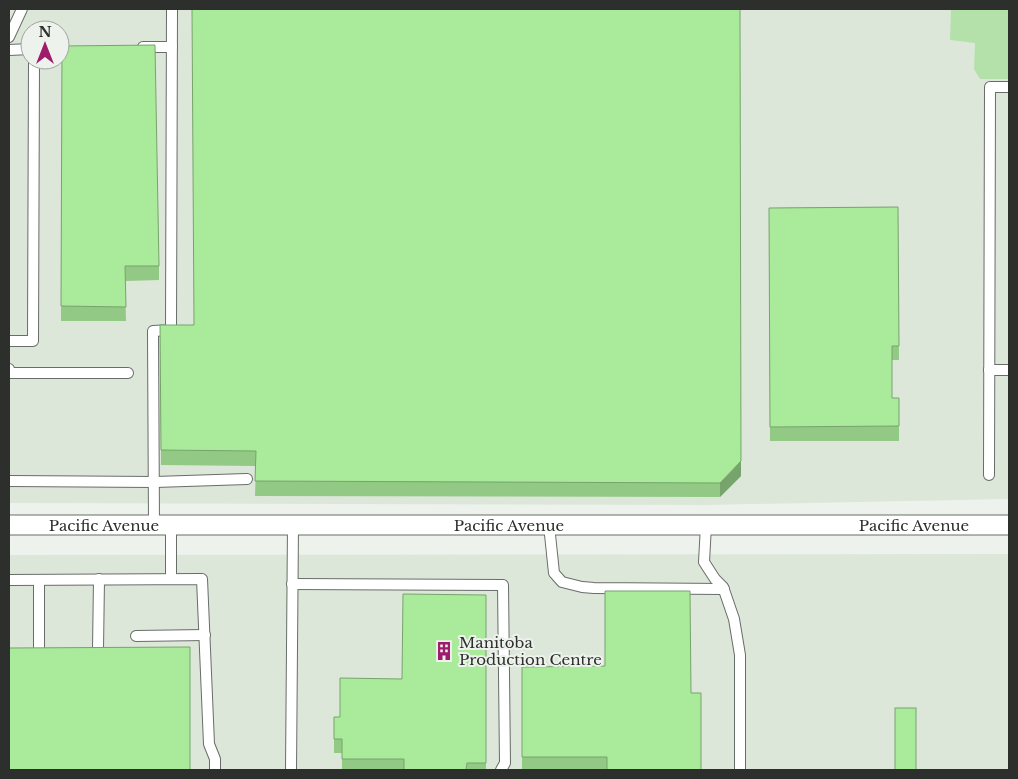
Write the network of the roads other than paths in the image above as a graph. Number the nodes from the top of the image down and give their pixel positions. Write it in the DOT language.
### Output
graph roads {
  1 [pos="22,9"];
  2 [pos="172,9"];
  3 [pos="9,38"];
  4 [pos="135,47"];
  5 [pos="172,47"];
  6 [pos="34,70"];
  7 [pos="1009,87"];
  8 [pos="9,341"];
  9 [pos="9,369"];
  10 [pos="989,370"];
  11 [pos="1009,370"];
  12 [pos="128,373"];
  13 [pos="989,475"];
  14 [pos="247,480"];
  15 [pos="9,481"];
  16 [pos="155,482"];
  17 [pos="9,525"];
  18 [pos="162,525"];
  19 [pos="292,525"];
  20 [pos="549,525"];
  21 [pos="706,525"];
  22 [pos="1009,525"];
  23 [pos="99,579"];
  24 [pos="172,579"];
  25 [pos="9,580"];
  26 [pos="39,580"];
  27 [pos="292,584"];
  28 [pos="724,589"];
  29 [pos="205,635"];
  30 [pos="136,636"];
  31 [pos="39,649"];
  32 [pos="98,649"];
  33 [pos="215,770"];
  34 [pos="291,770"];
  35 [pos="501,770"];
  36 [pos="740,770"];
  1 -- 3 [label="lane"];
  2 -- 5 [label="lane"];
  4 -- 5 [label="lane"];
  5 -- 16 [label="lane"];
  6 -- 8 [label="lane"];
  7 -- 10 [label="lane"];
  9 -- 12 [label="lane"];
  10 -- 11 [label="lane"];
  10 -- 13 [label="lane"];
  14 -- 16 [label="lane"];
  15 -- 16 [label="lane"];
  16 -- 18 [label="lane"];
  17 -- 18 [label="street, Pacific Avenue"];
  18 -- 19 [label="street, Pacific Avenue"];
  18 -- 24 [label="lane"];
  19 -- 20 [label="street, Pacific Avenue"];
  19 -- 27 [label="lane"];
  20 -- 21 [label="street, Pacific Avenue"];
  20 -- 28 [label="lane"];
  21 -- 22 [label="street, Pacific Avenue"];
  21 -- 28 [label="lane"];
  23 -- 24 [label="lane"];
  23 -- 26 [label="lane"];
  23 -- 32 [label="lane"];
  24 -- 29 [label="lane"];
  25 -- 26 [label="lane"];
  26 -- 31 [label="lane"];
  27 -- 34 [label="lane"];
  27 -- 35 [label="lane"];
  28 -- 36 [label="lane"];
  29 -- 30 [label="lane"];
  29 -- 33 [label="lane"];
}
